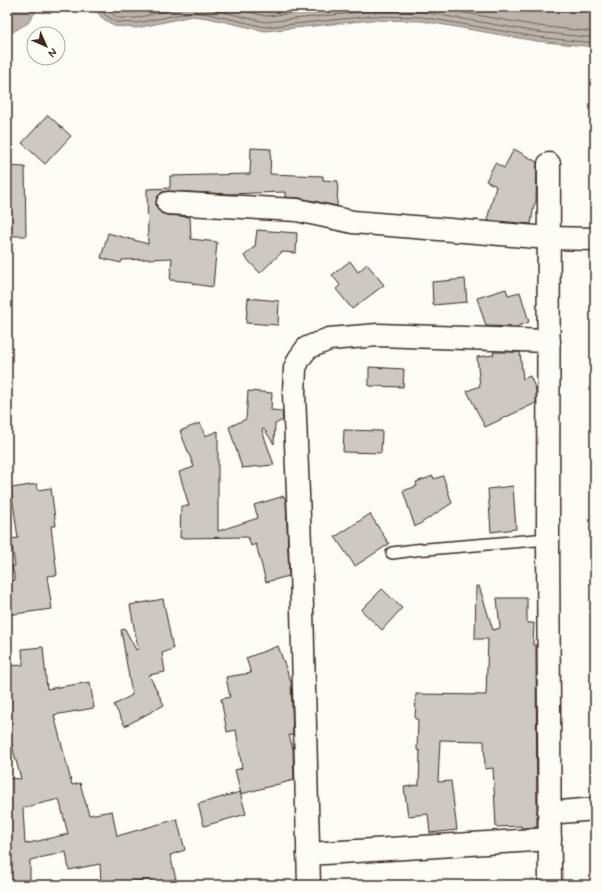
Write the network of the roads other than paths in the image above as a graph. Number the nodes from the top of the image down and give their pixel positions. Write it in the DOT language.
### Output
graph roads {
  1 [pos="549,164"];
  2 [pos="168,202"];
  3 [pos="549,238"];
  4 [pos="595,239"];
  5 [pos="549,341"];
  6 [pos="548,539"];
  7 [pos="392,553"];
  8 [pos="595,809"];
  9 [pos="549,813"];
  10 [pos="550,839"];
  11 [pos="308,854"];
  12 [pos="308,885"];
  13 [pos="550,885"];
  1 -- 3 [label="street"];
  2 -- 3 [label="street"];
  3 -- 4 [label="street"];
  3 -- 5 [label="street"];
  5 -- 6 [label="street"];
  5 -- 11 [label="street"];
  6 -- 7 [label="lane"];
  6 -- 9 [label="street"];
  8 -- 9 [label="street"];
  9 -- 10 [label="street"];
  10 -- 11 [label="street"];
  10 -- 13 [label="street"];
  11 -- 12 [label="street"];
}
